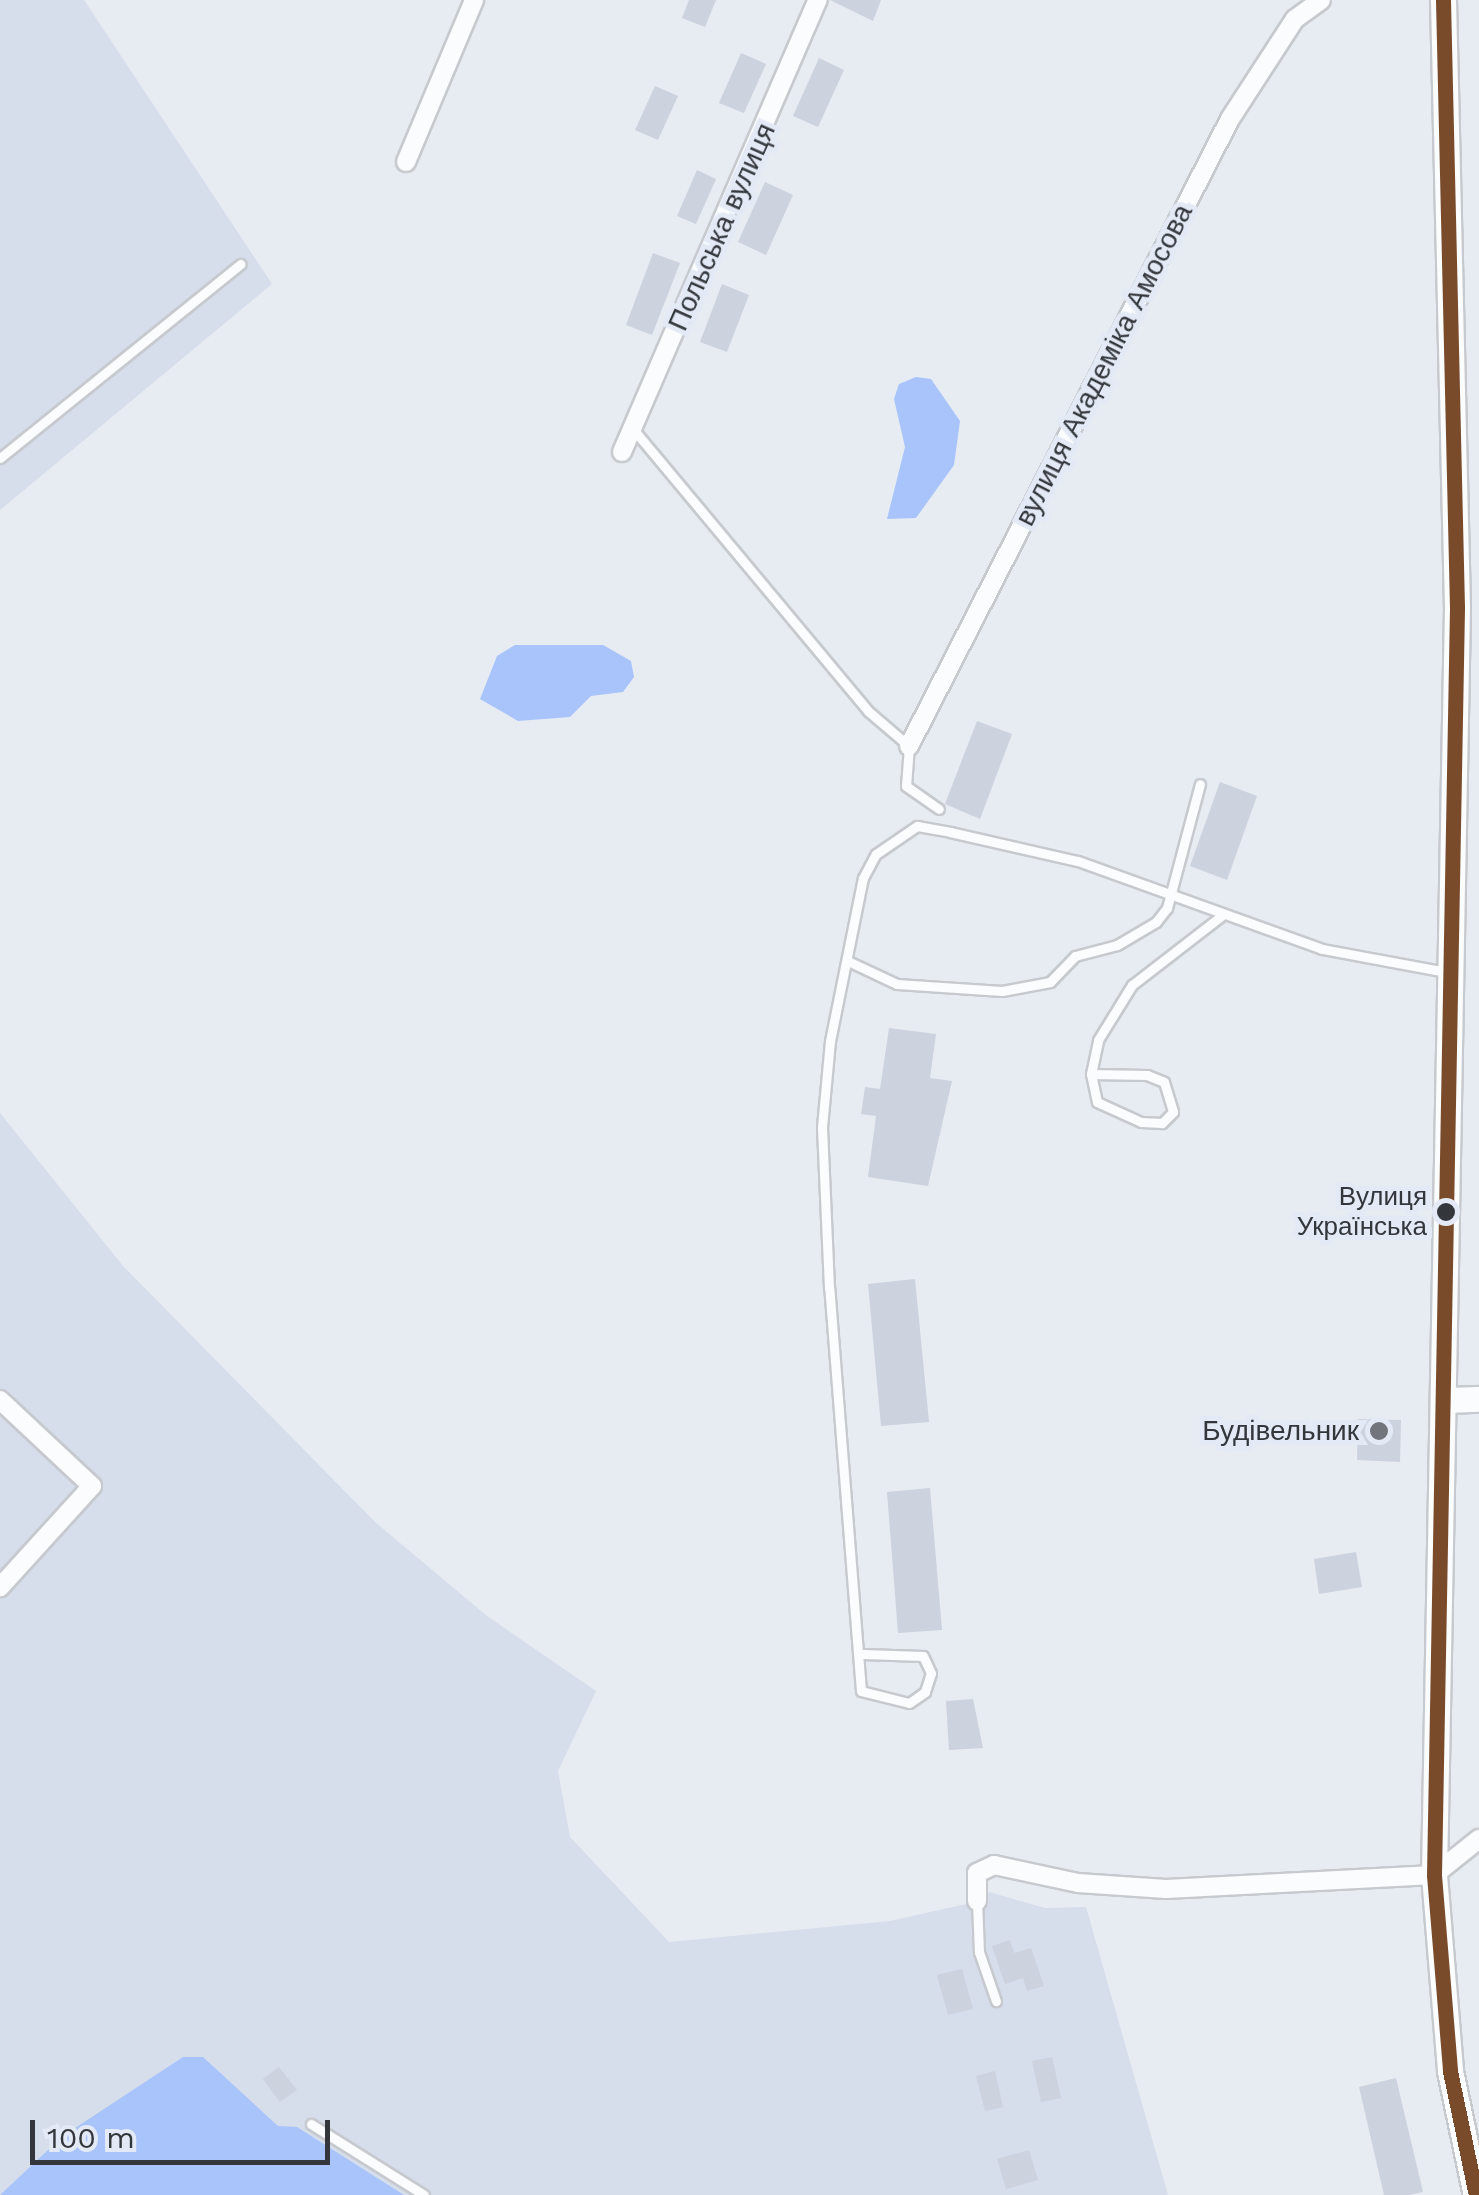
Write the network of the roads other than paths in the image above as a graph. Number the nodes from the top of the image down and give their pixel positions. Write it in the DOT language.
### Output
graph roads {
  1 [pos="474,0"];
  2 [pos="818,0"];
  3 [pos="1321,0"];
  4 [pos="1444,0"];
  5 [pos="406,162"];
  6 [pos="240,264"];
  7 [pos="634,430"];
  8 [pos="622,452"];
  9 [pos="0,458"];
  10 [pos="909,746"];
  11 [pos="1200,784"];
  12 [pos="939,809"];
  13 [pos="1172,893"];
  14 [pos="1224,914"];
  15 [pos="850,962"];
  16 [pos="1450,972"];
  17 [pos="1092,1074"];
  18 [pos="1479,1399"];
  19 [pos="0,1400"];
  20 [pos="1445,1400"];
  21 [pos="1,1585"];
  22 [pos="862,1654"];
  23 [pos="1479,1839"];
  24 [pos="1434,1875"];
  25 [pos="978,1901"];
  26 [pos="996,2000"];
  27 [pos="311,2124"];
  28 [pos="424,2195"];
  29 [pos="1476,2195"];
  1 -- 5 [label="street"];
  2 -- 7 [label="street, Польська вулиця"];
  3 -- 10 [label="street, вулиця Академіка Амосова"];
  4 -- 16 [label="main road"];
  6 -- 9 [label="lane"];
  7 -- 8 [label="street, Польська вулиця"];
  7 -- 10 [label="lane"];
  10 -- 12 [label="lane"];
  11 -- 13 [label="lane"];
  13 -- 14 [label="lane"];
  13 -- 15 [label="lane"];
  13 -- 15 [label="lane"];
  14 -- 16 [label="lane"];
  14 -- 17 [label="lane"];
  15 -- 22 [label="lane"];
  16 -- 20 [label="main road"];
  17 -- 17 [label="lane"];
  18 -- 20 [label="main road"];
  19 -- 21 [label="street"];
  20 -- 24 [label="main road"];
  22 -- 22 [label="lane"];
  23 -- 24 [label="street"];
  24 -- 25 [label="street"];
  24 -- 29 [label="main road"];
  25 -- 26 [label="lane"];
  27 -- 28 [label="lane"];
}
